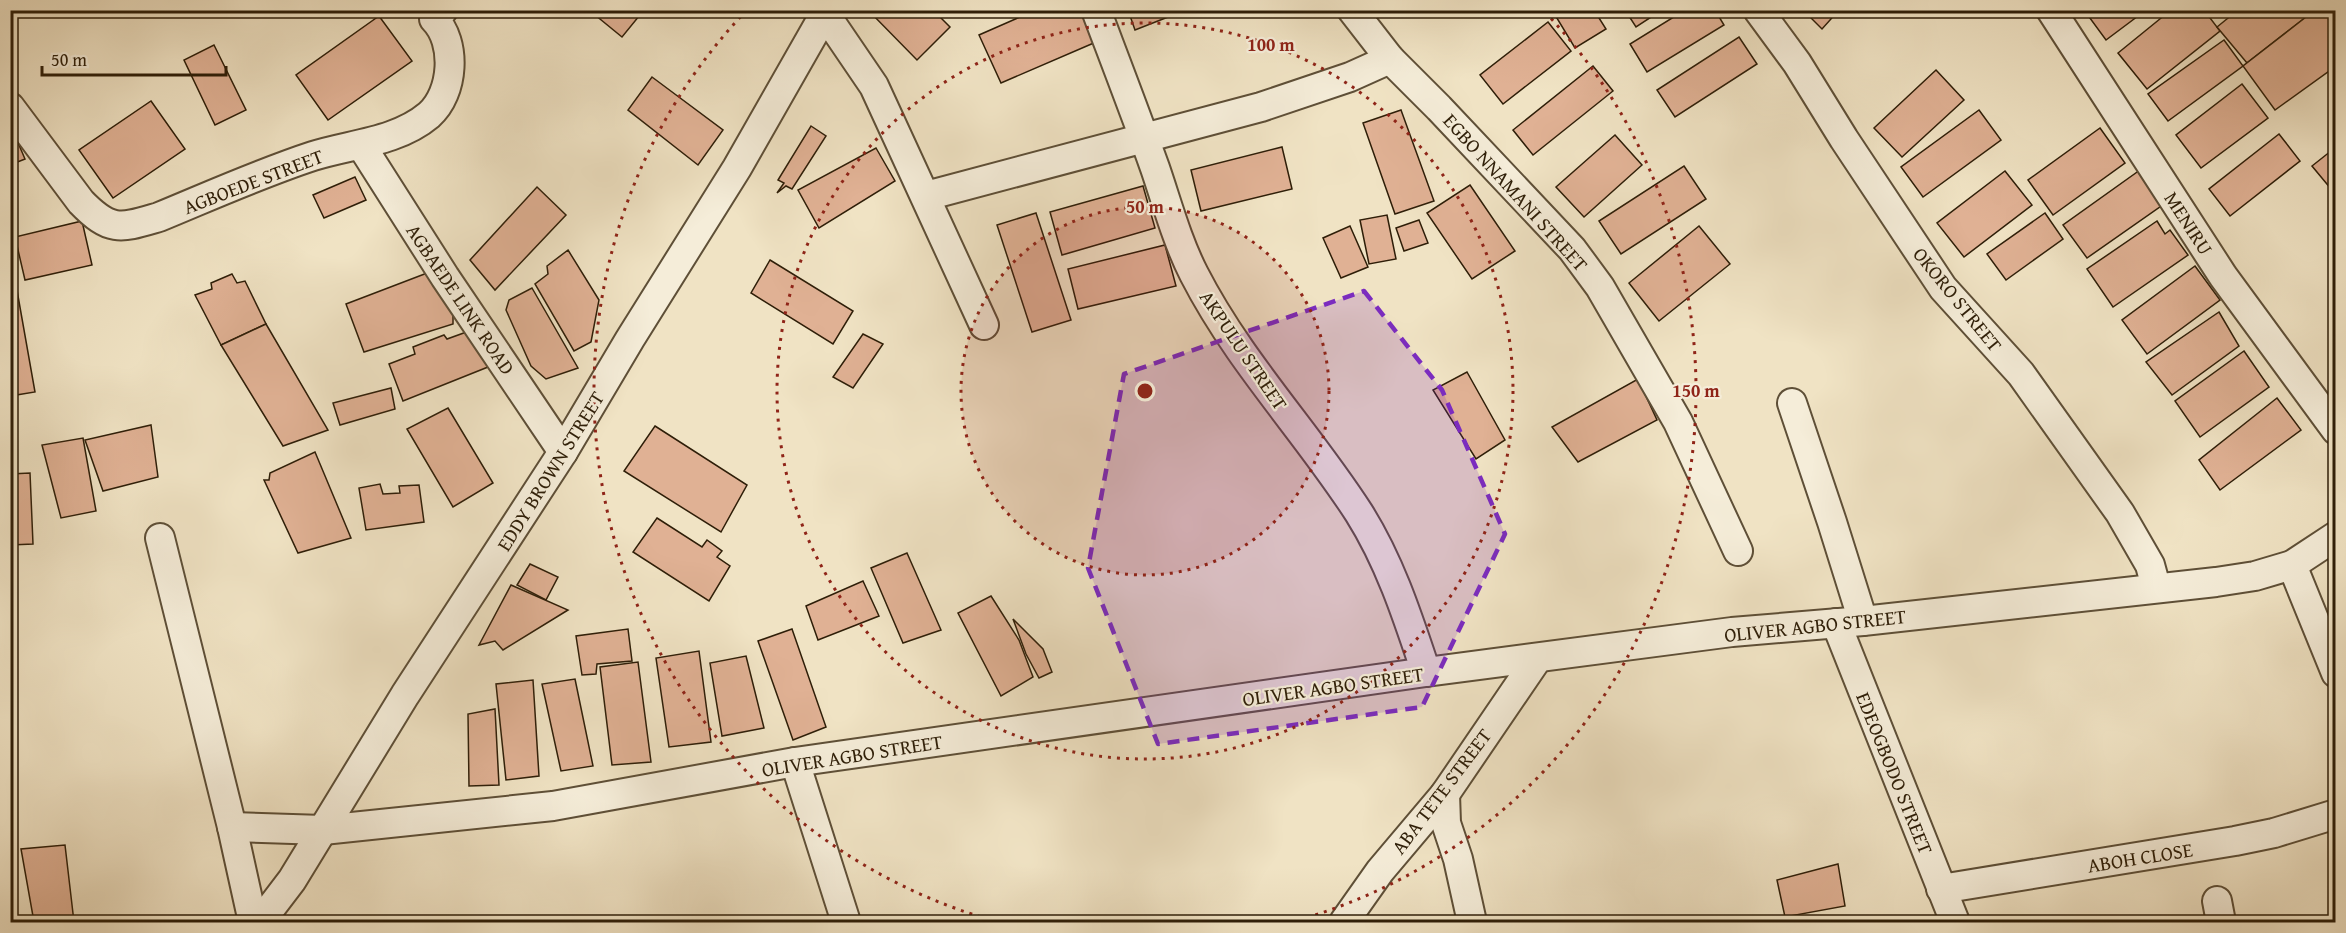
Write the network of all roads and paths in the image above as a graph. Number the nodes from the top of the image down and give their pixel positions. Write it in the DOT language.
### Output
graph roads {
  1 [pos="1096,10"];
  2 [pos="1352,10"];
  3 [pos="1758,10"];
  4 [pos="2051,10"];
  5 [pos="826,12"];
  6 [pos="431,13"];
  7 [pos="1390,59"];
  8 [pos="10,107"];
  9 [pos="1144,139"];
  10 [pos="361,145"];
  11 [pos="926,196"];
  12 [pos="984,325"];
  13 [pos="1792,403"];
  14 [pos="2336,430"];
  15 [pos="563,452"];
  16 [pos="2336,536"];
  17 [pos="160,538"];
  18 [pos="1738,551"];
  19 [pos="2292,565"];
  20 [pos="2156,587"];
  21 [pos="1849,622"];
  22 [pos="1537,658"];
  23 [pos="1426,672"];
  24 [pos="2336,673"];
  25 [pos="795,762"];
  26 [pos="1445,794"];
  27 [pos="2336,814"];
  28 [pos="232,827"];
  29 [pos="324,830"];
  30 [pos="1941,888"];
  31 [pos="253,922"];
  32 [pos="260,922"];
  33 [pos="846,922"];
  34 [pos="1344,922"];
  35 [pos="1472,922"];
  36 [pos="1955,922"];
  1 -- 9 [label="street, AKPULU STREET"];
  2 -- 7 [label="street, EGBO NNAMANI STREET"];
  3 -- 20 [label="street, OKORO STREET"];
  4 -- 14 [label="street, MENIRU"];
  5 -- 11 [label="street"];
  5 -- 15 [label="street, EDDY BROWN STREET"];
  6 -- 10 [label="street, AGBOEDE STREET"];
  7 -- 9 [label="street"];
  7 -- 18 [label="street, EGBO NNAMANI STREET"];
  8 -- 10 [label="street, AGBOEDE STREET"];
  9 -- 11 [label="street"];
  9 -- 23 [label="street, AKPULU STREET"];
  10 -- 15 [label="street, AGBAEDE LINK ROAD"];
  11 -- 12 [label="street"];
  13 -- 21 [label="street, EDEOGBODO STREET"];
  15 -- 29 [label="street, EDDY BROWN STREET"];
  16 -- 19 [label="street, OLIVER AGBO STREET"];
  17 -- 28 [label="street"];
  19 -- 20 [label="street, OLIVER AGBO STREET"];
  19 -- 24 [label="street"];
  20 -- 21 [label="street, OLIVER AGBO STREET"];
  21 -- 22 [label="street, OLIVER AGBO STREET"];
  21 -- 30 [label="street, EDEOGBODO STREET"];
  22 -- 23 [label="street, OLIVER AGBO STREET"];
  22 -- 26 [label="street, ABA TETE STREET"];
  23 -- 25 [label="street, OLIVER AGBO STREET"];
  25 -- 29 [label="street, OLIVER AGBO STREET"];
  25 -- 33 [label="street"];
  26 -- 34 [label="street, ABA TETE STREET"];
  26 -- 35 [label="street"];
  27 -- 30 [label="street, ABOH CLOSE"];
  28 -- 29 [label="street, OLIVER AGBO STREET"];
  28 -- 31 [label="street"];
  29 -- 32 [label="street, EDDY BROWN STREET"];
  30 -- 36 [label="street, EDEOGBODO STREET"];
}
